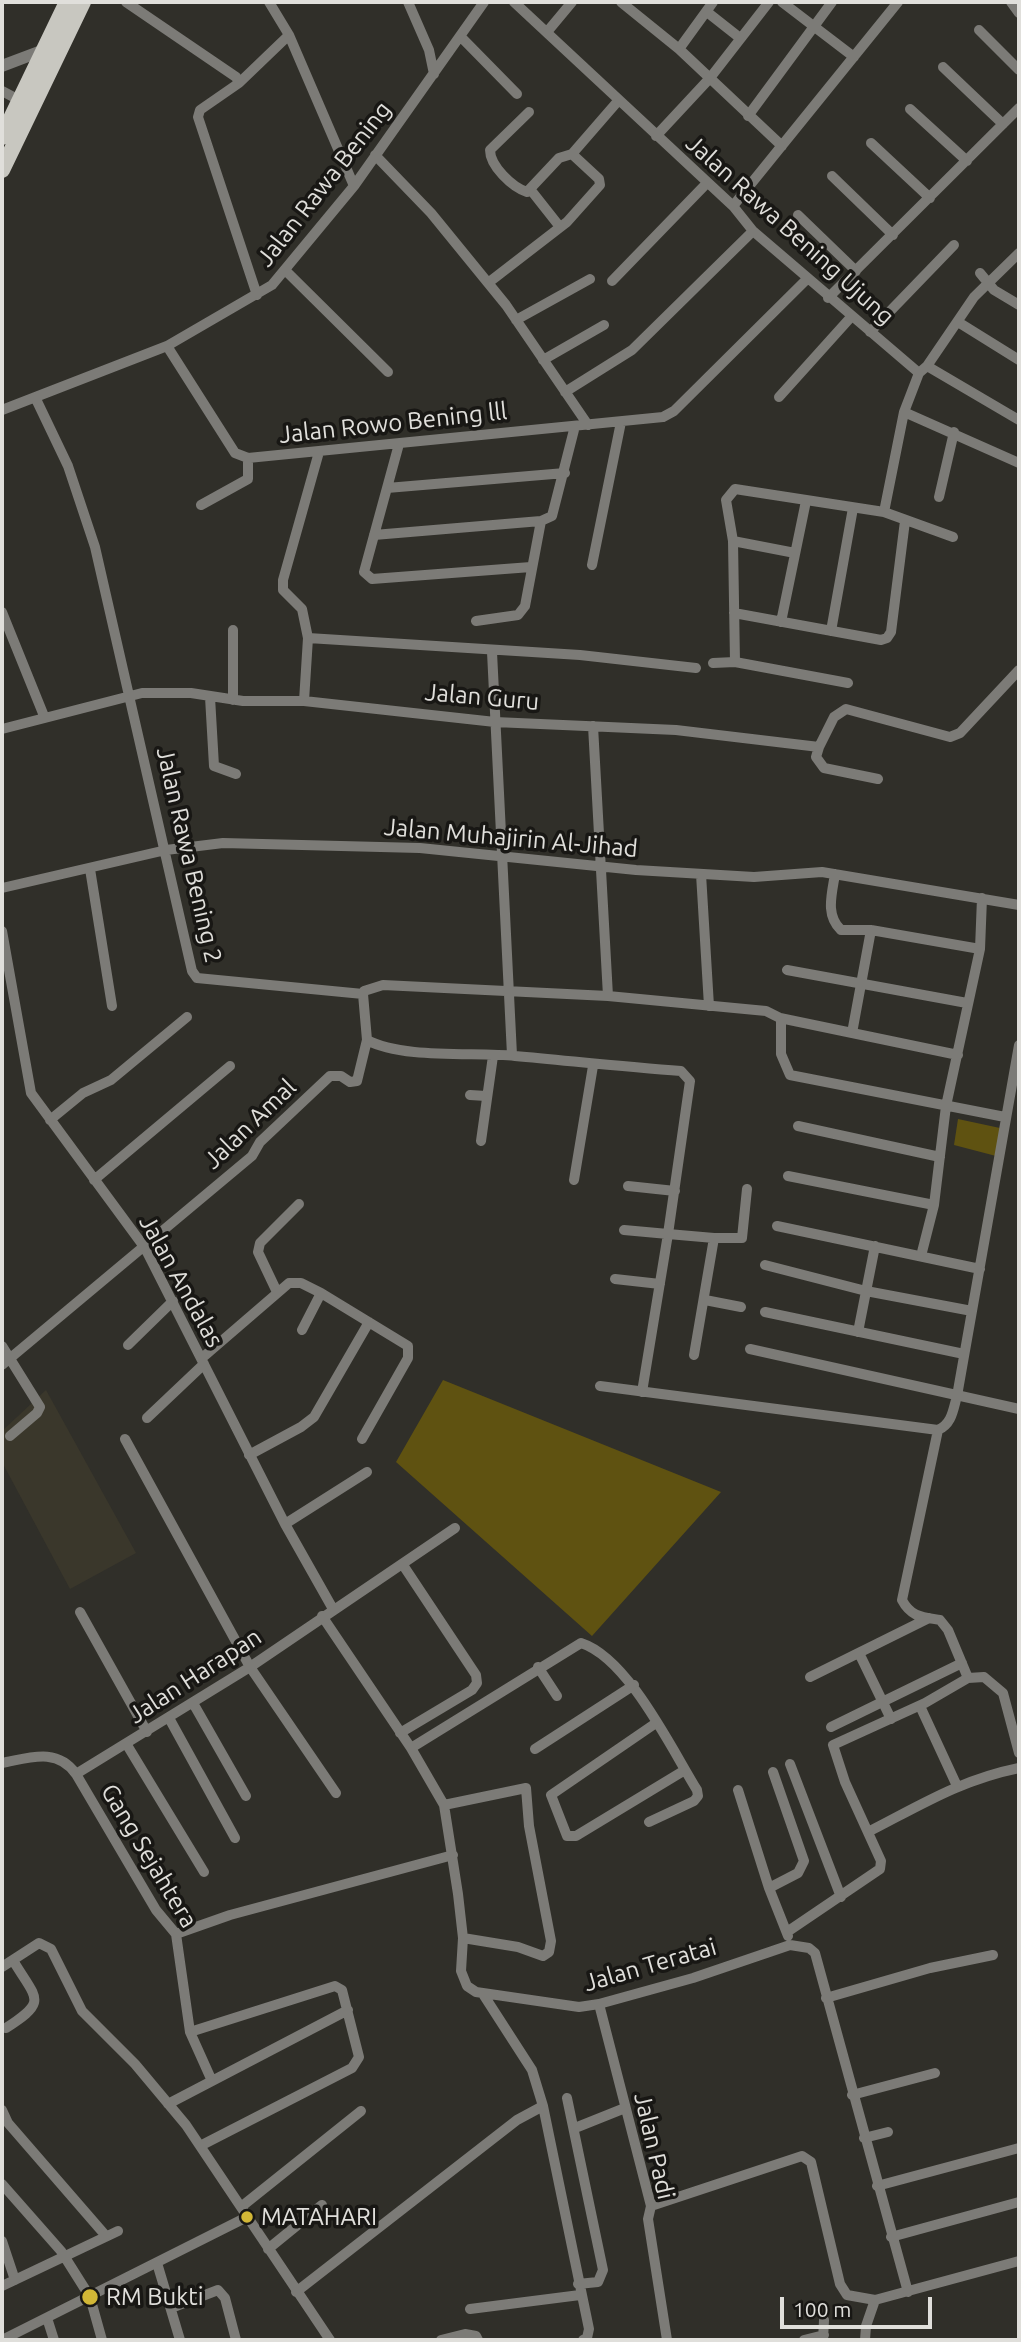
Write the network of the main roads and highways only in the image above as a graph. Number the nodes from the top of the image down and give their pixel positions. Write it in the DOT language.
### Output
graph roads {
  1 [pos="83,2"];
  2 [pos="61,4"];
  3 [pos="2,137"];
  4 [pos="2,170"];
  1 -- 4 [label="main road"];
  2 -- 3 [label="main road"];
}
